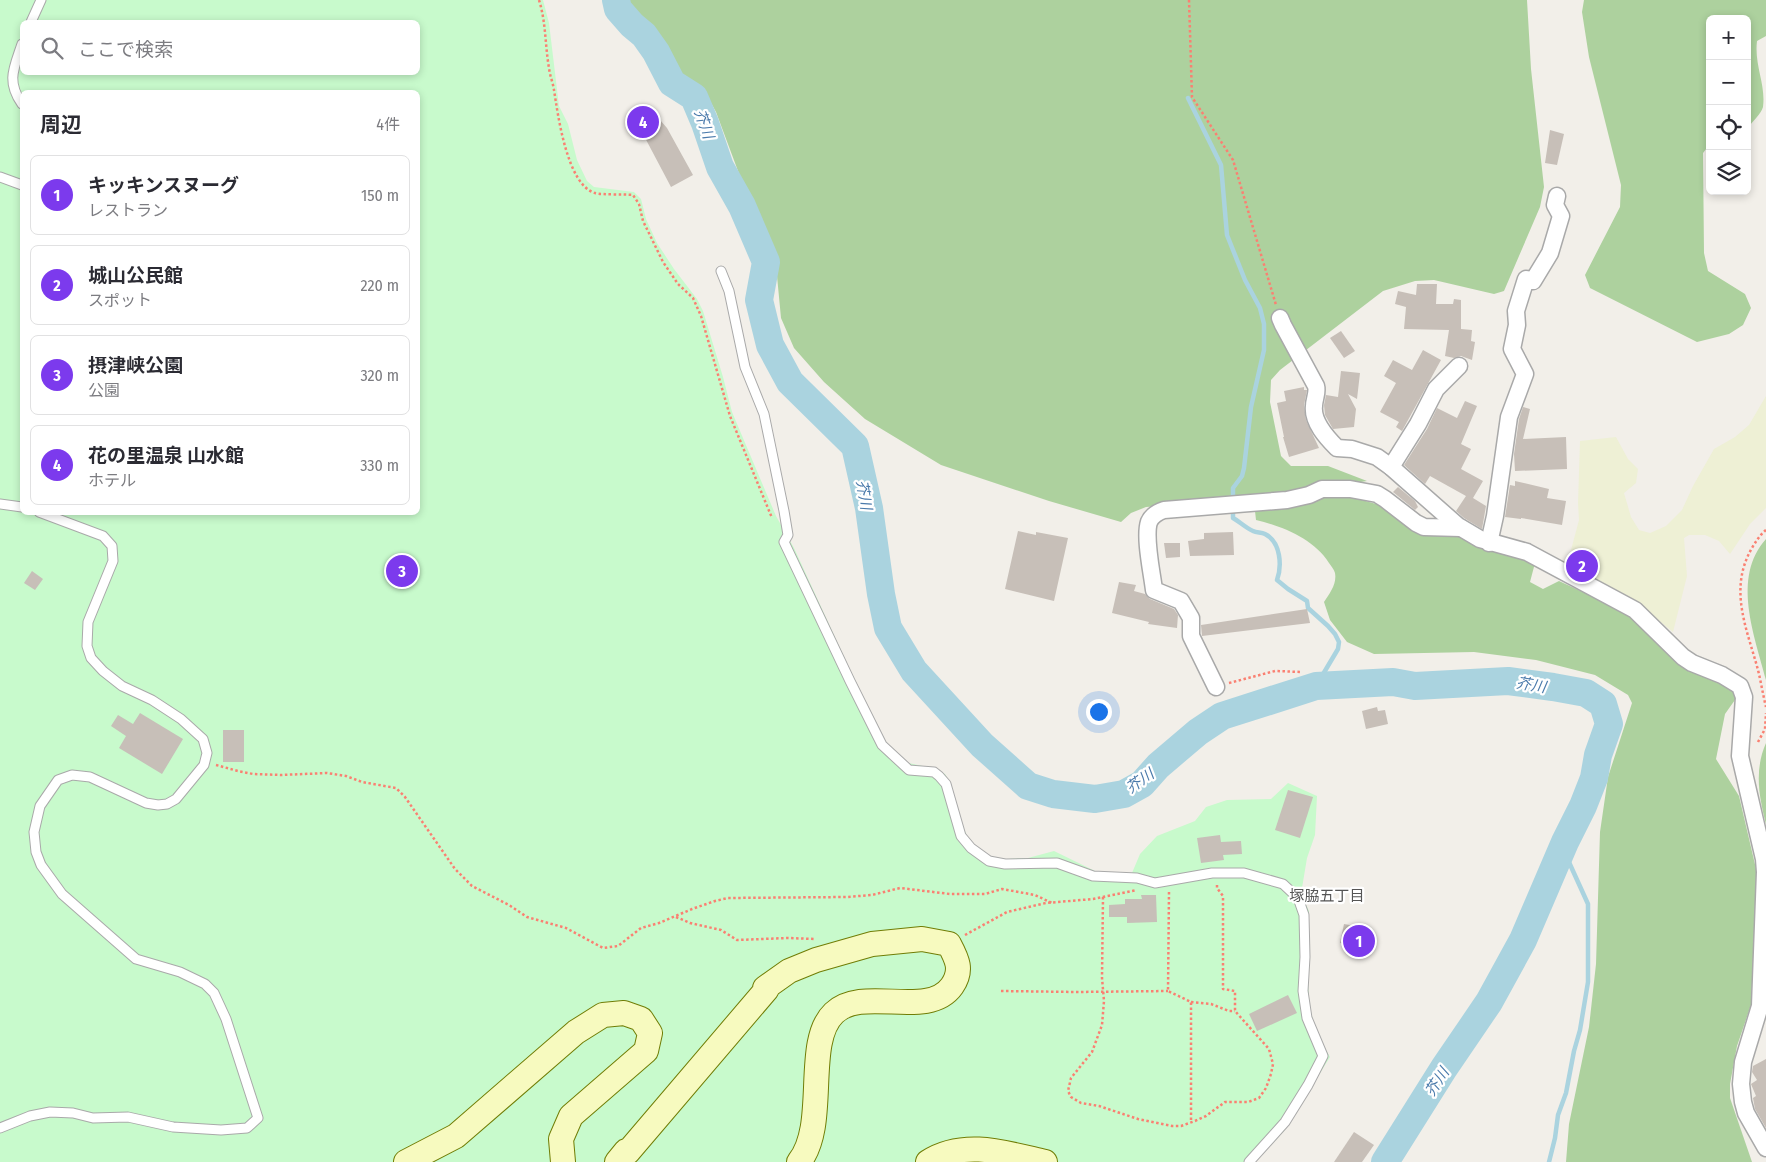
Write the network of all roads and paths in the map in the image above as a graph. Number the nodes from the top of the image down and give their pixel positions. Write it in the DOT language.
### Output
graph roads {
  1 [pos="40,0"];
  2 [pos="539,0"];
  3 [pos="1189,0"];
  4 [pos="32,20"];
  5 [pos="20,49"];
  6 [pos="20,101"];
  7 [pos="0,177"];
  8 [pos="20,184"];
  9 [pos="1558,196"];
  10 [pos="721,270"];
  11 [pos="1280,318"];
  12 [pos="1459,366"];
  13 [pos="1390,467"];
  14 [pos="0,504"];
  15 [pos="20,507"];
  16 [pos="47,515"];
  17 [pos="1461,528"];
  18 [pos="1766,530"];
  19 [pos="784,542"];
  20 [pos="1489,543"];
  21 [pos="1302,672"];
  22 [pos="1216,687"];
  23 [pos="1766,707"];
  24 [pos="205,762"];
  25 [pos="1216,873"];
  26 [pos="1170,881"];
  27 [pos="1155,883"];
  28 [pos="1103,897"];
  29 [pos="1052,902"];
  30 [pos="675,916"];
  31 [pos="820,940"];
  32 [pos="949,944"];
  33 [pos="1763,970"];
  34 [pos="1001,991"];
  35 [pos="1168,991"];
  36 [pos="1103,992"];
  37 [pos="1191,1002"];
  38 [pos="1235,1011"];
  39 [pos="1191,1123"];
  40 [pos="0,1128"];
  41 [pos="1766,1148"];
  42 [pos="406,1162"];
  43 [pos="563,1162"];
  44 [pos="617,1162"];
  45 [pos="799,1162"];
  46 [pos="928,1162"];
  47 [pos="1045,1162"];
  48 [pos="1249,1162"];
  1 -- 4 [label="lane"];
  2 -- 19 [label="path"];
  3 -- 11 [label="path"];
  5 -- 6 [label="lane"];
  7 -- 8 [label="lane"];
  9 -- 20 [label="street"];
  10 -- 19 [label="lane"];
  11 -- 13 [label="street"];
  12 -- 13 [label="street"];
  13 -- 17 [label="street"];
  14 -- 15 [label="lane"];
  16 -- 24 [label="lane"];
  17 -- 20 [label="street"];
  17 -- 22 [label="street"];
  18 -- 23 [label="path"];
  19 -- 27 [label="lane"];
  20 -- 33 [label="street"];
  21 -- 22 [label="path"];
  24 -- 30 [label="path"];
  24 -- 40 [label="lane"];
  25 -- 26 [label="lane"];
  25 -- 38 [label="path"];
  25 -- 48 [label="lane"];
  26 -- 27 [label="lane"];
  26 -- 35 [label="path"];
  27 -- 28 [label="path"];
  28 -- 29 [label="path"];
  28 -- 36 [label="path"];
  29 -- 30 [label="path"];
  29 -- 32 [label="path"];
  30 -- 31 [label="path"];
  32 -- 44 [label="street"];
  32 -- 45 [label="street"];
  33 -- 41 [label="street"];
  34 -- 36 [label="path"];
  35 -- 36 [label="path"];
  35 -- 37 [label="path"];
  36 -- 39 [label="path"];
  37 -- 38 [label="path"];
  37 -- 39 [label="path"];
  38 -- 39 [label="path"];
  42 -- 43 [label="street"];
  46 -- 47 [label="street"];
}
